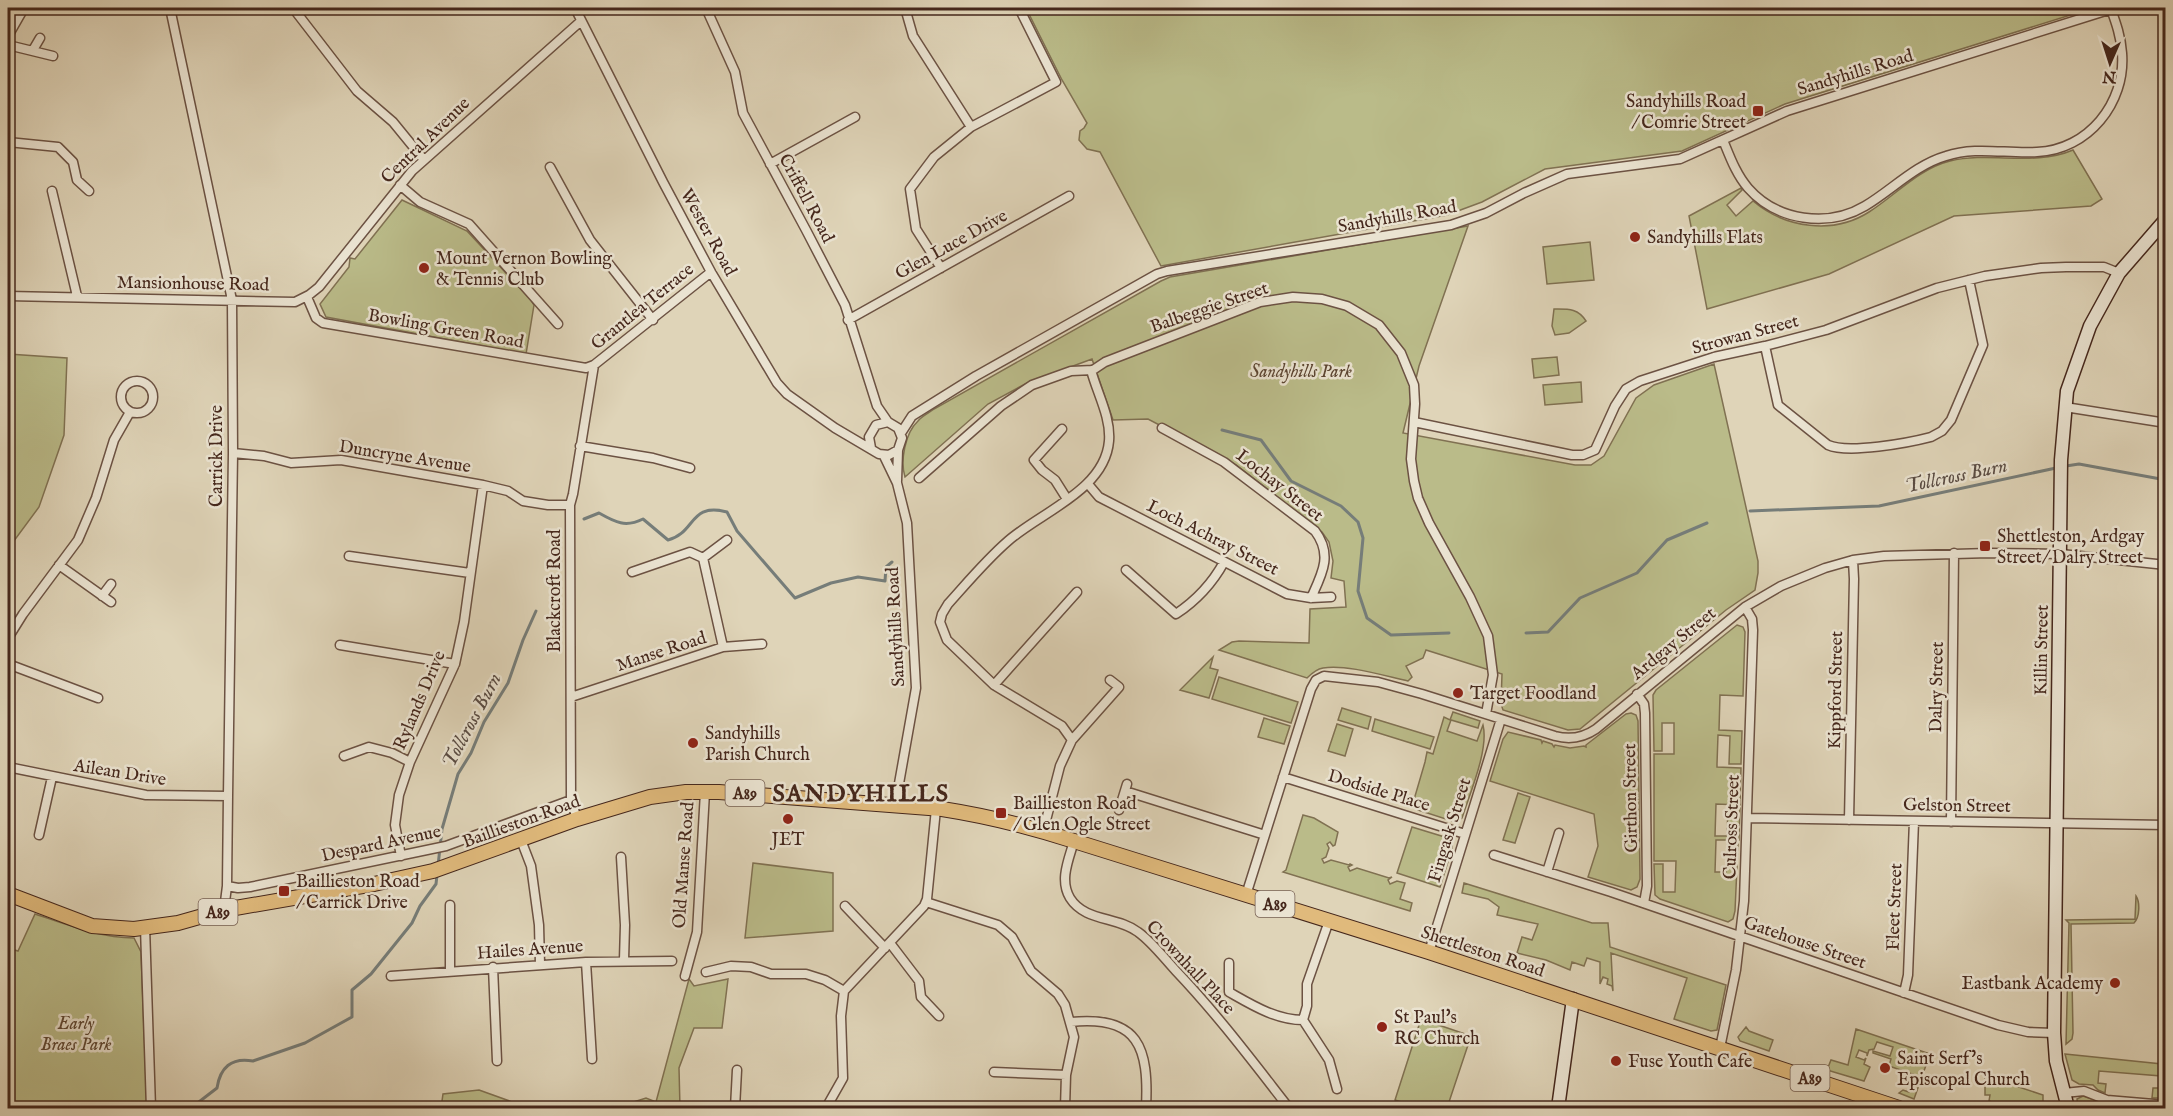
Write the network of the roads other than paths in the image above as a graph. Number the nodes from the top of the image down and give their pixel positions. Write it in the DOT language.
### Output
graph roads {
  1 [pos="24,8"];
  2 [pos="170,8"];
  3 [pos="293,8"];
  4 [pos="574,8"];
  5 [pos="706,8"];
  6 [pos="905,8"];
  7 [pos="1019,8"];
  8 [pos="2113,8"];
  9 [pos="581,21"];
  10 [pos="8,36"];
  11 [pos="40,38"];
  12 [pos="8,45"];
  13 [pos="33,50"];
  14 [pos="53,56"];
  15 [pos="855,117"];
  16 [pos="971,127"];
  17 [pos="1724,140"];
  18 [pos="8,142"];
  19 [pos="423,160"];
  20 [pos="770,164"];
  21 [pos="550,168"];
  22 [pos="400,185"];
  23 [pos="52,190"];
  24 [pos="89,191"];
  25 [pos="1069,196"];
  26 [pos="2166,219"];
  27 [pos="941,268"];
  28 [pos="711,272"];
  29 [pos="2119,273"];
  30 [pos="1969,280"];
  31 [pos="8,296"];
  32 [pos="77,296"];
  33 [pos="307,297"];
  34 [pos="232,300"];
  35 [pos="653,320"];
  36 [pos="848,320"];
  37 [pos="558,324"];
  38 [pos="1765,346"];
  39 [pos="594,365"];
  40 [pos="1091,370"];
  41 [pos="877,406"];
  42 [pos="2065,406"];
  43 [pos="130,412"];
  44 [pos="907,421"];
  45 [pos="1414,422"];
  46 [pos="2166,423"];
  47 [pos="891,424"];
  48 [pos="876,425"];
  49 [pos="1162,428"];
  50 [pos="1062,429"];
  51 [pos="901,433"];
  52 [pos="869,437"];
  53 [pos="854,438"];
  54 [pos="580,446"];
  55 [pos="871,448"];
  56 [pos="898,450"];
  57 [pos="233,453"];
  58 [pos="884,456"];
  59 [pos="690,468"];
  60 [pos="919,478"];
  61 [pos="897,483"];
  62 [pos="1088,484"];
  63 [pos="483,485"];
  64 [pos="1067,499"];
  65 [pos="570,505"];
  66 [pos="727,540"];
  67 [pos="1954,553"];
  68 [pos="2061,554"];
  69 [pos="349,556"];
  70 [pos="703,558"];
  71 [pos="1853,560"];
  72 [pos="1224,562"];
  73 [pos="59,565"];
  74 [pos="2166,566"];
  75 [pos="1126,570"];
  76 [pos="632,572"];
  77 [pos="470,573"];
  78 [pos="111,584"];
  79 [pos="1077,592"];
  80 [pos="102,596"];
  81 [pos="1331,597"];
  82 [pos="1311,598"];
  83 [pos="111,602"];
  84 [pos="1745,607"];
  85 [pos="8,639"];
  86 [pos="762,644"];
  87 [pos="340,645"];
  88 [pos="723,648"];
  89 [pos="8,664"];
  90 [pos="455,664"];
  91 [pos="1110,680"];
  92 [pos="994,685"];
  93 [pos="1637,694"];
  94 [pos="571,697"];
  95 [pos="98,698"];
  96 [pos="1486,714"];
  97 [pos="1501,719"];
  98 [pos="1072,740"];
  99 [pos="344,756"];
  100 [pos="410,762"];
  101 [pos="8,767"];
  102 [pos="52,777"];
  103 [pos="1283,777"];
  104 [pos="705,792"];
  105 [pos="228,796"];
  106 [pos="572,800"];
  107 [pos="895,806"];
  108 [pos="936,809"];
  109 [pos="1119,810"];
  110 [pos="1748,818"];
  111 [pos="578,819"];
  112 [pos="1849,820"];
  113 [pos="1914,821"];
  114 [pos="1952,822"];
  115 [pos="2057,823"];
  116 [pos="2166,825"];
  117 [pos="1048,833"];
  118 [pos="1559,833"];
  119 [pos="1465,834"];
  120 [pos="39,835"];
  121 [pos="1265,835"];
  122 [pos="521,840"];
  123 [pos="1074,841"];
  124 [pos="1494,855"];
  125 [pos="400,856"];
  126 [pos="621,857"];
  127 [pos="1547,872"];
  128 [pos="227,886"];
  129 [pos="8,894"];
  130 [pos="1246,895"];
  131 [pos="926,902"];
  132 [pos="1644,903"];
  133 [pos="450,905"];
  134 [pos="845,906"];
  135 [pos="224,910"];
  136 [pos="1329,921"];
  137 [pos="145,927"];
  138 [pos="1741,937"];
  139 [pos="888,946"];
  140 [pos="1429,952"];
  141 [pos="624,960"];
  142 [pos="672,961"];
  143 [pos="586,962"];
  144 [pos="1228,963"];
  145 [pos="540,964"];
  146 [pos="493,968"];
  147 [pos="450,971"];
  148 [pos="706,972"];
  149 [pos="391,976"];
  150 [pos="685,976"];
  151 [pos="844,991"];
  152 [pos="1904,993"];
  153 [pos="1573,999"];
  154 [pos="939,1016"];
  155 [pos="1303,1020"];
  156 [pos="1071,1022"];
  157 [pos="2054,1033"];
  158 [pos="1720,1048"];
  159 [pos="592,1059"];
  160 [pos="497,1061"];
  161 [pos="736,1070"];
  162 [pos="994,1072"];
  163 [pos="1065,1075"];
  164 [pos="1337,1089"];
  165 [pos="2064,1093"];
  166 [pos="1287,1105"];
  167 [pos="2166,1106"];
  168 [pos="151,1108"];
  169 [pos="735,1108"];
  170 [pos="785,1108"];
  171 [pos="796,1108"];
  172 [pos="826,1108"];
  173 [pos="1065,1108"];
  174 [pos="1146,1108"];
  175 [pos="1276,1108"];
  176 [pos="1558,1108"];
  177 [pos="1899,1108"];
  178 [pos="2068,1108"];
  1 -- 10 [label="street"];
  2 -- 34 [label="street, Carrick Drive"];
  3 -- 19 [label="street"];
  4 -- 9 [label="street, Wester Road"];
  5 -- 20 [label="street, Criffell Road"];
  6 -- 16 [label="street"];
  7 -- 16 [label="street"];
  8 -- 17 [label="street, Sandyhills Road"];
  8 -- 17 [label="street"];
  9 -- 19 [label="street, Central Avenue"];
  9 -- 28 [label="street, Wester Road"];
  11 -- 13 [label="street"];
  12 -- 13 [label="street"];
  13 -- 14 [label="street"];
  15 -- 20 [label="street"];
  16 -- 27 [label="street"];
  17 -- 44 [label="street, Sandyhills Road"];
  18 -- 24 [label="street"];
  19 -- 22 [label="street, Central Avenue"];
  20 -- 36 [label="street, Criffell Road"];
  21 -- 35 [label="street"];
  22 -- 33 [label="street, Central Avenue"];
  22 -- 37 [label="street"];
  23 -- 32 [label="street"];
  25 -- 27 [label="street, Glen Luce Drive"];
  26 -- 29 [label="main road, Killin Street"];
  27 -- 36 [label="street, Glen Luce Drive"];
  28 -- 35 [label="street, Grantlea Terrace"];
  28 -- 53 [label="street, Wester Road"];
  29 -- 30 [label="street, Strowan Street"];
  29 -- 42 [label="main road, Killin Street"];
  30 -- 38 [label="street, Strowan Street"];
  30 -- 38 [label="street"];
  31 -- 32 [label="street, Mansionhouse Road"];
  32 -- 34 [label="street, Mansionhouse Road"];
  33 -- 34 [label="street, Mansionhouse Road"];
  33 -- 39 [label="street, Bowling Green Road"];
  34 -- 57 [label="street, Carrick Drive"];
  35 -- 39 [label="street, Grantlea Terrace"];
  36 -- 41 [label="street, Criffell Road"];
  38 -- 45 [label="street, Strowan Street"];
  39 -- 54 [label="street, Blackcroft Road"];
  40 -- 45 [label="street, Balbeggie Street"];
  40 -- 60 [label="street, Balbeggie Street"];
  40 -- 62 [label="street"];
  41 -- 47 [label="street, Criffell Road"];
  41 -- 48 [label="street, Criffell Road"];
  42 -- 46 [label="street"];
  42 -- 68 [label="main road, Killin Street"];
  43 -- 73 [label="street"];
  44 -- 47 [label="street, Sandyhills Road"];
  44 -- 51 [label="street, Sandyhills Road"];
  45 -- 96 [label="street, Balbeggie Street"];
  47 -- 48 [label="street, Sandyhills Road"];
  47 -- 51 [label="street"];
  48 -- 52 [label="street"];
  49 -- 82 [label="street, Lochay Street"];
  50 -- 64 [label="street"];
  51 -- 56 [label="street, Sandyhills Road"];
  52 -- 53 [label="street"];
  52 -- 55 [label="street"];
  53 -- 55 [label="street, Wester Road"];
  54 -- 59 [label="street"];
  54 -- 65 [label="street, Blackcroft Road"];
  55 -- 58 [label="street"];
  56 -- 58 [label="street"];
  56 -- 61 [label="street, Sandyhills Road"];
  57 -- 63 [label="street, Duncryne Avenue"];
  57 -- 105 [label="street, Carrick Drive"];
  58 -- 61 [label="street, Sandyhills Road"];
  61 -- 107 [label="street, Sandyhills Road"];
  62 -- 64 [label="street"];
  62 -- 72 [label="street, Loch Achray Street"];
  63 -- 65 [label="street, Duncryne Avenue"];
  63 -- 77 [label="street, Rylands Drive"];
  64 -- 92 [label="street"];
  65 -- 94 [label="street, Blackcroft Road"];
  66 -- 70 [label="street"];
  67 -- 68 [label="street, Ardgay Street"];
  67 -- 71 [label="street, Ardgay Street"];
  67 -- 114 [label="street, Dalry Street"];
  68 -- 74 [label="street, Ardgay Street"];
  68 -- 115 [label="main road, Killin Street"];
  69 -- 77 [label="street"];
  70 -- 76 [label="street"];
  70 -- 88 [label="street"];
  71 -- 84 [label="street, Ardgay Street"];
  71 -- 112 [label="street, Kippford Street"];
  72 -- 75 [label="street"];
  72 -- 82 [label="street, Loch Achray Street"];
  73 -- 80 [label="street"];
  73 -- 85 [label="street"];
  77 -- 90 [label="street, Rylands Drive"];
  78 -- 80 [label="street"];
  79 -- 92 [label="street"];
  80 -- 83 [label="street"];
  81 -- 82 [label="street, Loch Achray Street"];
  84 -- 93 [label="street, Ardgay Street"];
  84 -- 110 [label="street, Culross Street"];
  86 -- 88 [label="street, Manse Road"];
  87 -- 90 [label="street"];
  88 -- 94 [label="street, Manse Road"];
  89 -- 95 [label="street"];
  90 -- 100 [label="street, Rylands Drive"];
  91 -- 98 [label="street"];
  92 -- 98 [label="street"];
  93 -- 97 [label="street, Ardgay Street"];
  93 -- 132 [label="street, Girthon Street"];
  94 -- 106 [label="street, Blackcroft Road"];
  96 -- 97 [label="street, Ardgay Street"];
  96 -- 103 [label="street, Ardgay Street"];
  97 -- 119 [label="street, Fingask Street"];
  98 -- 117 [label="street"];
  99 -- 100 [label="street"];
  100 -- 125 [label="street, Rylands Drive"];
  101 -- 102 [label="street, Ailean Drive"];
  102 -- 105 [label="street, Ailean Drive"];
  102 -- 120 [label="street"];
  103 -- 119 [label="street, Dodside Place"];
  103 -- 121 [label="street, Ardgay Street"];
  104 -- 107 [label="main road, Baillieston Road / A89"];
  104 -- 111 [label="main road, Baillieston Road / A89"];
  104 -- 150 [label="street, Old Manse Road"];
  105 -- 128 [label="street, Carrick Drive"];
  106 -- 111 [label="street, Blackcroft Road"];
  106 -- 125 [label="street, Despard Avenue"];
  107 -- 108 [label="main road, Baillieston Road / A89"];
  108 -- 117 [label="main road, Baillieston Road / A89"];
  108 -- 131 [label="street"];
  109 -- 121 [label="street"];
  110 -- 112 [label="street, Gelston Street"];
  110 -- 138 [label="street, Culross Street"];
  111 -- 122 [label="main road, Baillieston Road / A89"];
  112 -- 113 [label="street, Gelston Street"];
  113 -- 114 [label="street, Gelston Street"];
  113 -- 152 [label="street, Fleet Street"];
  114 -- 115 [label="street, Gelston Street"];
  115 -- 116 [label="street, Gelston Street"];
  115 -- 157 [label="main road, Killin Street"];
  117 -- 123 [label="main road, Shettleston Road / A89"];
  118 -- 127 [label="street"];
  119 -- 140 [label="street, Fingask Street"];
  121 -- 130 [label="street, Ardgay Street"];
  122 -- 135 [label="main road, Baillieston Road / A89"];
  122 -- 145 [label="street"];
  123 -- 130 [label="main road, Shettleston Road / A89"];
  123 -- 166 [label="street, Crownhall Place"];
  124 -- 127 [label="street, Gatehouse Street"];
  125 -- 128 [label="street, Despard Avenue"];
  126 -- 141 [label="street"];
  127 -- 132 [label="street, Gatehouse Street"];
  128 -- 135 [label="street, Carrick Drive"];
  129 -- 137 [label="main road, Baillieston Road / A89"];
  130 -- 136 [label="main road, Shettleston Road / A89"];
  131 -- 139 [label="street"];
  131 -- 156 [label="street"];
  132 -- 138 [label="street, Gatehouse Street"];
  133 -- 147 [label="street"];
  134 -- 139 [label="street"];
  135 -- 137 [label="main road, Baillieston Road / A89"];
  136 -- 140 [label="main road, Shettleston Road / A89"];
  136 -- 155 [label="street"];
  137 -- 168 [label="street"];
  138 -- 152 [label="street, Gatehouse Street"];
  138 -- 158 [label="street, Culross Street"];
  139 -- 151 [label="street"];
  139 -- 154 [label="street"];
  140 -- 153 [label="main road, Shettleston Road / A89"];
  141 -- 142 [label="street, Hailes Avenue"];
  141 -- 143 [label="street, Hailes Avenue"];
  143 -- 145 [label="street, Hailes Avenue"];
  143 -- 159 [label="street"];
  144 -- 155 [label="street"];
  145 -- 146 [label="street, Hailes Avenue"];
  146 -- 147 [label="street, Hailes Avenue"];
  146 -- 160 [label="street"];
  147 -- 149 [label="street, Hailes Avenue"];
  148 -- 151 [label="street"];
  151 -- 172 [label="street"];
  152 -- 157 [label="street, Gatehouse Street"];
  153 -- 158 [label="main road, Shettleston Road / A89"];
  153 -- 176 [label="main road"];
  155 -- 164 [label="street"];
  156 -- 163 [label="street"];
  156 -- 174 [label="street"];
  157 -- 165 [label="main road, Killin Street"];
  158 -- 177 [label="main road, Shettleston Road / A89"];
  161 -- 169 [label="street"];
  162 -- 163 [label="street"];
  163 -- 173 [label="street"];
  165 -- 167 [label="street"];
  165 -- 178 [label="main road, Killin Street"];
  166 -- 175 [label="street, Crownhall Place"];
  170 -- 171 [label="street"];
}
